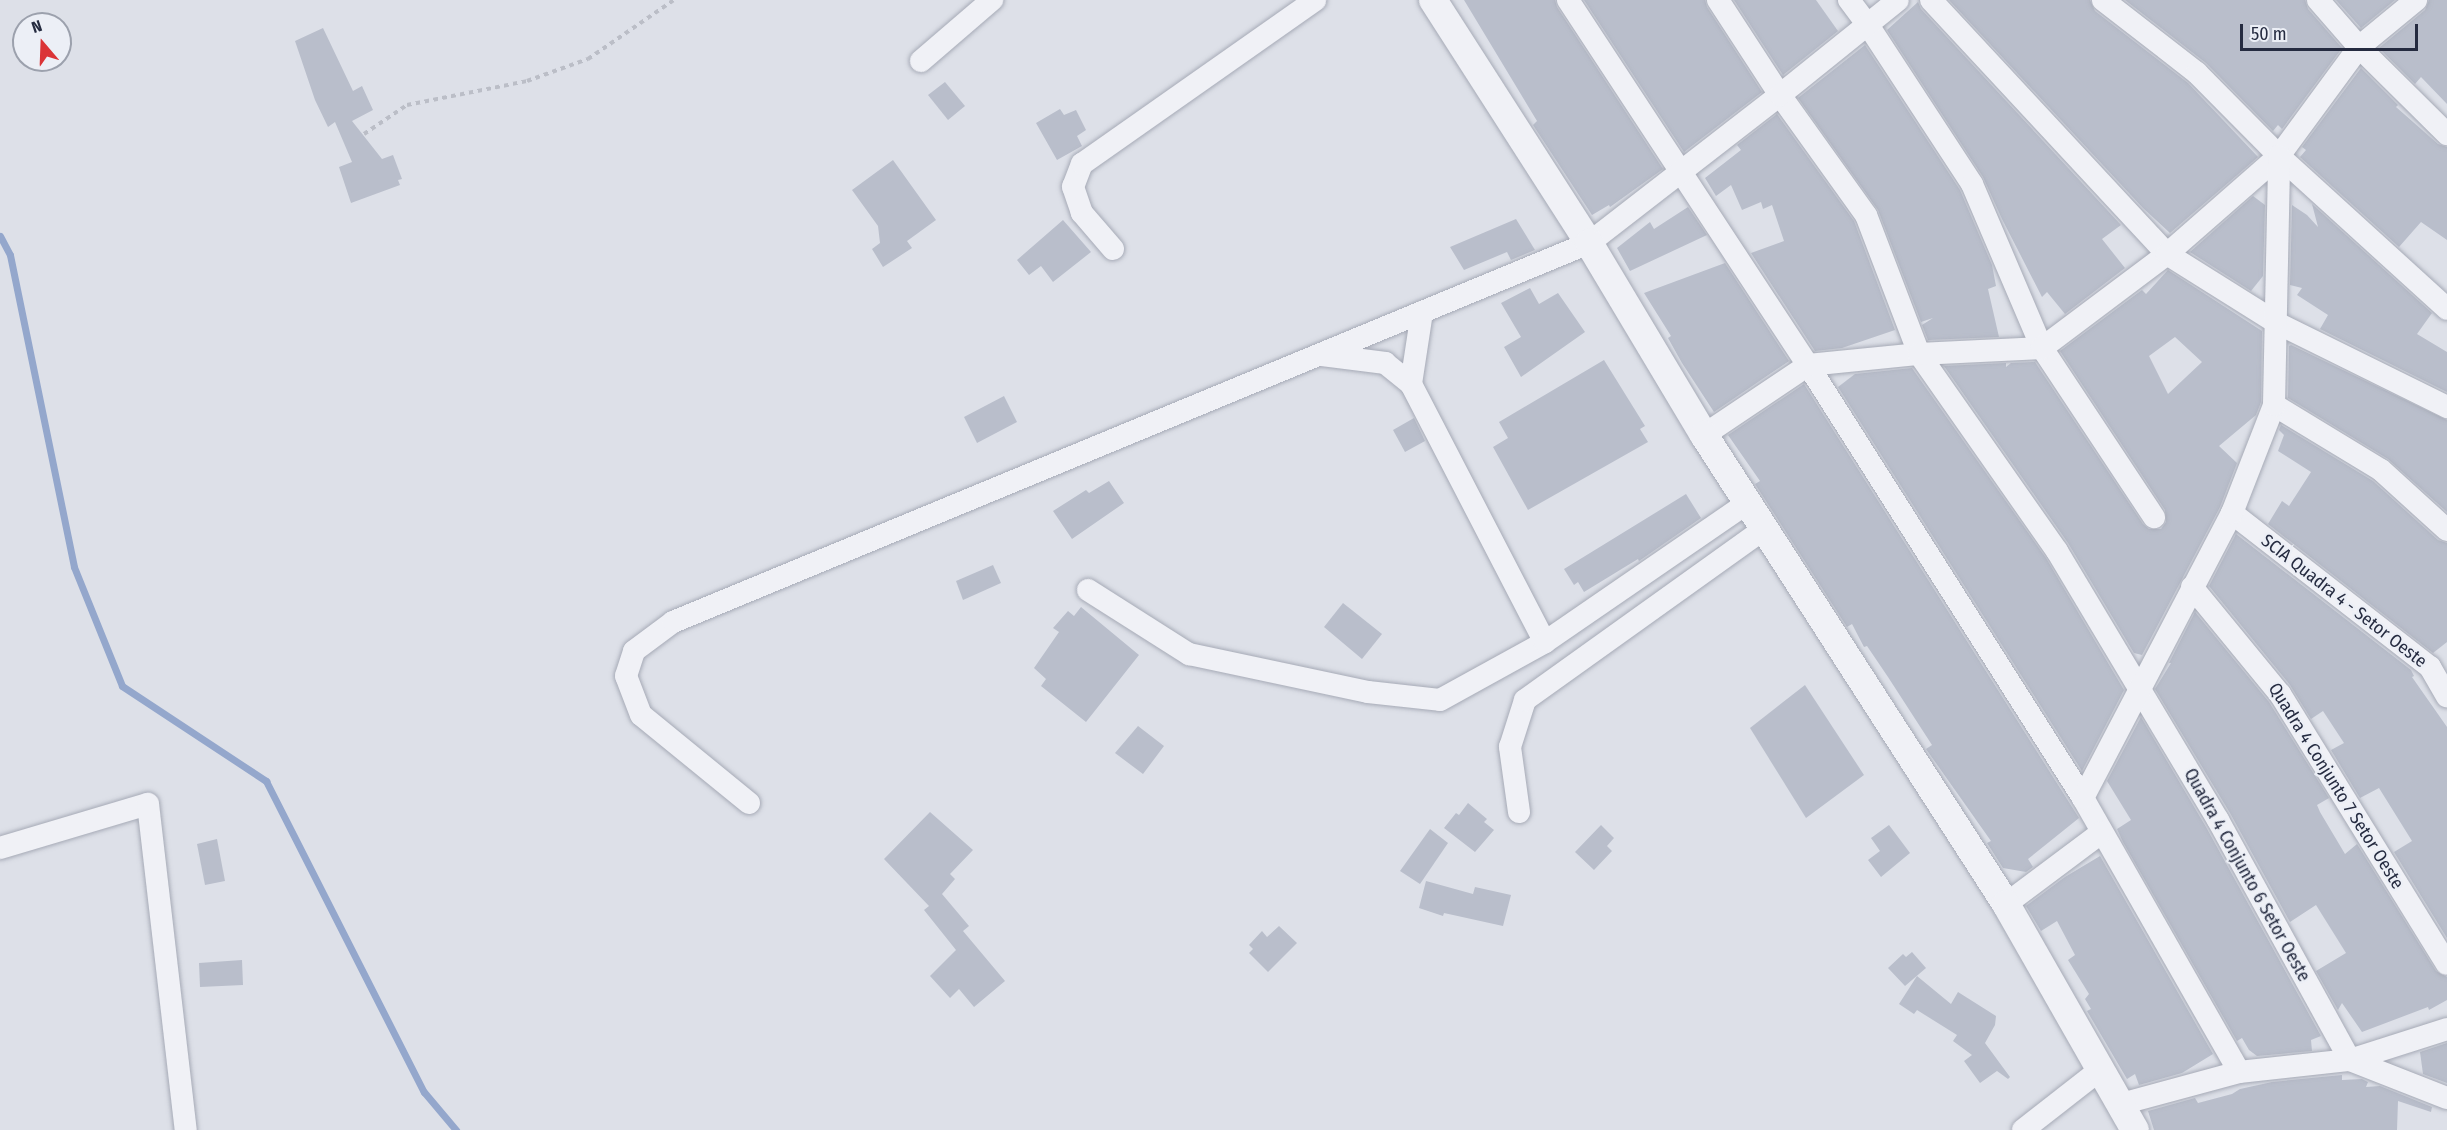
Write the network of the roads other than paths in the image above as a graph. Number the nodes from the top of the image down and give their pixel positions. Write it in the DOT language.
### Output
graph roads {
  1 [pos="992,0"];
  2 [pos="1315,0"];
  3 [pos="1433,0"];
  4 [pos="1568,0"];
  5 [pos="1718,0"];
  6 [pos="1849,0"];
  7 [pos="1898,0"];
  8 [pos="1931,0"];
  9 [pos="2103,0"];
  10 [pos="2318,0"];
  11 [pos="2416,0"];
  12 [pos="1869,25"];
  13 [pos="2359,47"];
  14 [pos="921,61"];
  15 [pos="1780,96"];
  16 [pos="2447,134"];
  17 [pos="2279,156"];
  18 [pos="1681,173"];
  19 [pos="1589,243"];
  20 [pos="1113,249"];
  21 [pos="2167,254"];
  22 [pos="2447,309"];
  23 [pos="1422,312"];
  24 [pos="2277,322"];
  25 [pos="2042,348"];
  26 [pos="1919,354"];
  27 [pos="1319,355"];
  28 [pos="1808,365"];
  29 [pos="1411,384"];
  30 [pos="2274,405"];
  31 [pos="2447,407"];
  32 [pos="1704,435"];
  33 [pos="1747,503"];
  34 [pos="2232,513"];
  35 [pos="2154,517"];
  36 [pos="1764,529"];
  37 [pos="2447,530"];
  38 [pos="2192,587"];
  39 [pos="1088,590"];
  40 [pos="1545,642"];
  41 [pos="2141,691"];
  42 [pos="2447,697"];
  43 [pos="2083,798"];
  44 [pos="749,803"];
  45 [pos="1519,812"];
  46 [pos="2101,832"];
  47 [pos="0,848"];
  48 [pos="2006,904"];
  49 [pos="2447,964"];
  50 [pos="2447,1029"];
  51 [pos="2350,1060"];
  52 [pos="2101,1069"];
  53 [pos="2239,1072"];
  54 [pos="2447,1098"];
  55 [pos="2121,1104"];
  56 [pos="186,1130"];
  57 [pos="2023,1130"];
  58 [pos="2135,1130"];
  1 -- 14 [label="street"];
  2 -- 20 [label="street"];
  3 -- 19 [label="street"];
  4 -- 18 [label="street"];
  5 -- 15 [label="street, Quadra 4 Conjunto 6 Setor Oeste"];
  6 -- 12 [label="street"];
  7 -- 12 [label="street"];
  8 -- 21 [label="street"];
  9 -- 17 [label="street"];
  10 -- 13 [label="street"];
  11 -- 13 [label="street"];
  12 -- 15 [label="street"];
  12 -- 25 [label="street"];
  13 -- 16 [label="street"];
  13 -- 17 [label="street"];
  15 -- 18 [label="street"];
  15 -- 26 [label="street, Quadra 4 Conjunto 6 Setor Oeste"];
  17 -- 21 [label="street"];
  17 -- 22 [label="street"];
  17 -- 24 [label="street"];
  18 -- 19 [label="street"];
  18 -- 28 [label="street"];
  19 -- 23 [label="street"];
  19 -- 32 [label="street"];
  21 -- 24 [label="street"];
  21 -- 25 [label="street"];
  23 -- 27 [label="street"];
  23 -- 29 [label="street"];
  24 -- 30 [label="street"];
  24 -- 31 [label="street"];
  25 -- 26 [label="street"];
  25 -- 35 [label="street"];
  26 -- 28 [label="street"];
  26 -- 41 [label="street, Quadra 4 Conjunto 6 Setor Oeste"];
  27 -- 29 [label="street"];
  27 -- 44 [label="street"];
  28 -- 32 [label="street"];
  28 -- 43 [label="street"];
  29 -- 40 [label="street"];
  30 -- 34 [label="street"];
  30 -- 37 [label="street"];
  32 -- 33 [label="street"];
  33 -- 36 [label="street"];
  33 -- 40 [label="street"];
  34 -- 38 [label="street"];
  34 -- 42 [label="street, SCIA Quadra 4 - Setor Oeste"];
  36 -- 45 [label="street"];
  36 -- 48 [label="street"];
  38 -- 41 [label="street"];
  38 -- 49 [label="street, Quadra 4 Conjunto 7 Setor Oeste"];
  39 -- 40 [label="street"];
  41 -- 43 [label="street"];
  41 -- 51 [label="street, Quadra 4 Conjunto 6 Setor Oeste"];
  43 -- 46 [label="street"];
  46 -- 48 [label="street"];
  46 -- 53 [label="street"];
  47 -- 56 [label="street"];
  48 -- 52 [label="street"];
  50 -- 51 [label="street"];
  51 -- 53 [label="street"];
  51 -- 54 [label="street"];
  52 -- 55 [label="street"];
  52 -- 57 [label="street"];
  53 -- 55 [label="street"];
  55 -- 58 [label="street"];
}
